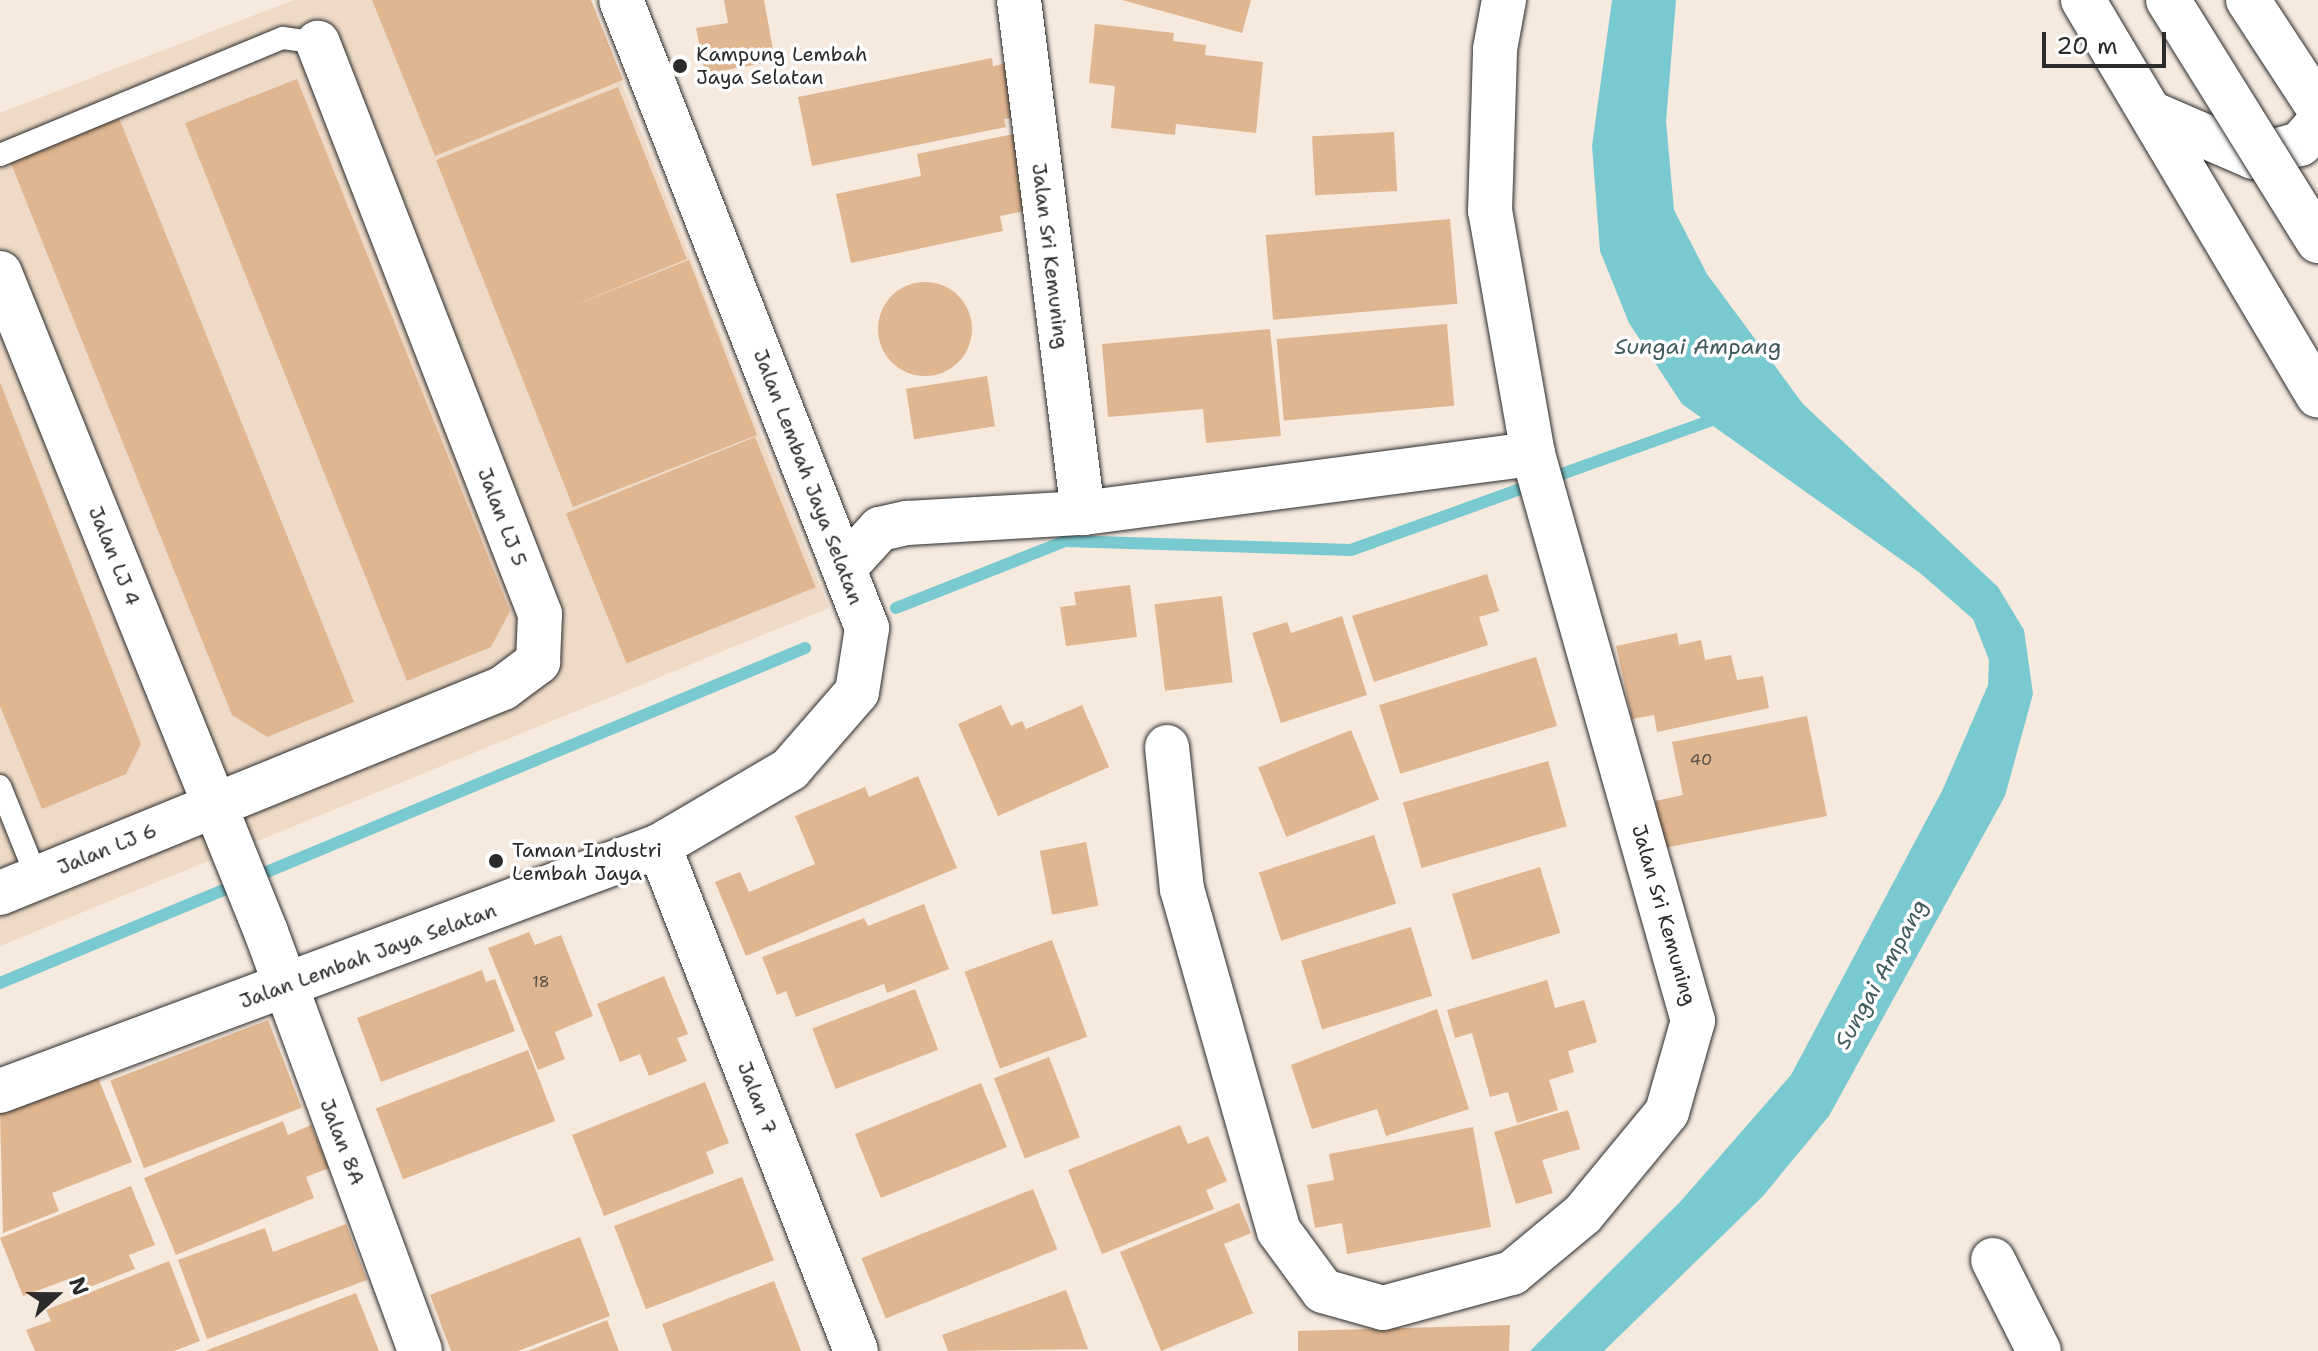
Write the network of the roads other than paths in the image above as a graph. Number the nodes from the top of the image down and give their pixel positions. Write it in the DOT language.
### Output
graph roads {
  1 [pos="621,0"];
  2 [pos="1019,0"];
  3 [pos="1504,0"];
  4 [pos="2083,0"];
  5 [pos="2168,0"];
  6 [pos="2248,0"];
  7 [pos="318,43"];
  8 [pos="2318,107"];
  9 [pos="2151,113"];
  10 [pos="2318,123"];
  11 [pos="0,155"];
  12 [pos="2318,241"];
  13 [pos="0,273"];
  14 [pos="2318,395"];
  15 [pos="1535,461"];
  16 [pos="1083,513"];
  17 [pos="845,567"];
  18 [pos="1167,747"];
  19 [pos="0,786"];
  20 [pos="222,822"];
  21 [pos="659,846"];
  22 [pos="18,886"];
  23 [pos="266,932"];
  24 [pos="284,987"];
  25 [pos="0,1091"];
  26 [pos="1993,1260"];
  27 [pos="420,1351"];
  28 [pos="856,1351"];
  29 [pos="2039,1351"];
  1 -- 17 [label="main road, Jalan Lembah Jaya Selatan"];
  2 -- 16 [label="main road, Jalan Sri Kemuning"];
  3 -- 15 [label="main road, Jalan Sri Kemuning"];
  4 -- 9 [label="main road"];
  5 -- 12 [label="main road, bridge"];
  6 -- 8 [label="main road"];
  7 -- 11 [label="lane"];
  7 -- 20 [label="main road, Jalan LJ 5"];
  9 -- 10 [label="main road"];
  9 -- 14 [label="main road"];
  13 -- 20 [label="main road, Jalan LJ 4"];
  15 -- 16 [label="main road"];
  15 -- 18 [label="main road, Jalan Sri Kemuning"];
  16 -- 17 [label="main road"];
  17 -- 21 [label="main road, Jalan Lembah Jaya Selatan"];
  19 -- 22 [label="lane"];
  20 -- 22 [label="main road, Jalan LJ 6"];
  20 -- 23 [label="main road, Jalan LJ 4"];
  21 -- 24 [label="main road, Jalan Lembah Jaya Selatan"];
  21 -- 28 [label="main road, Jalan 7"];
  23 -- 24 [label="main road, Jalan 8A"];
  24 -- 25 [label="main road, Jalan Lembah Jaya Selatan"];
  24 -- 27 [label="main road, Jalan 8A"];
  26 -- 29 [label="main road"];
}
